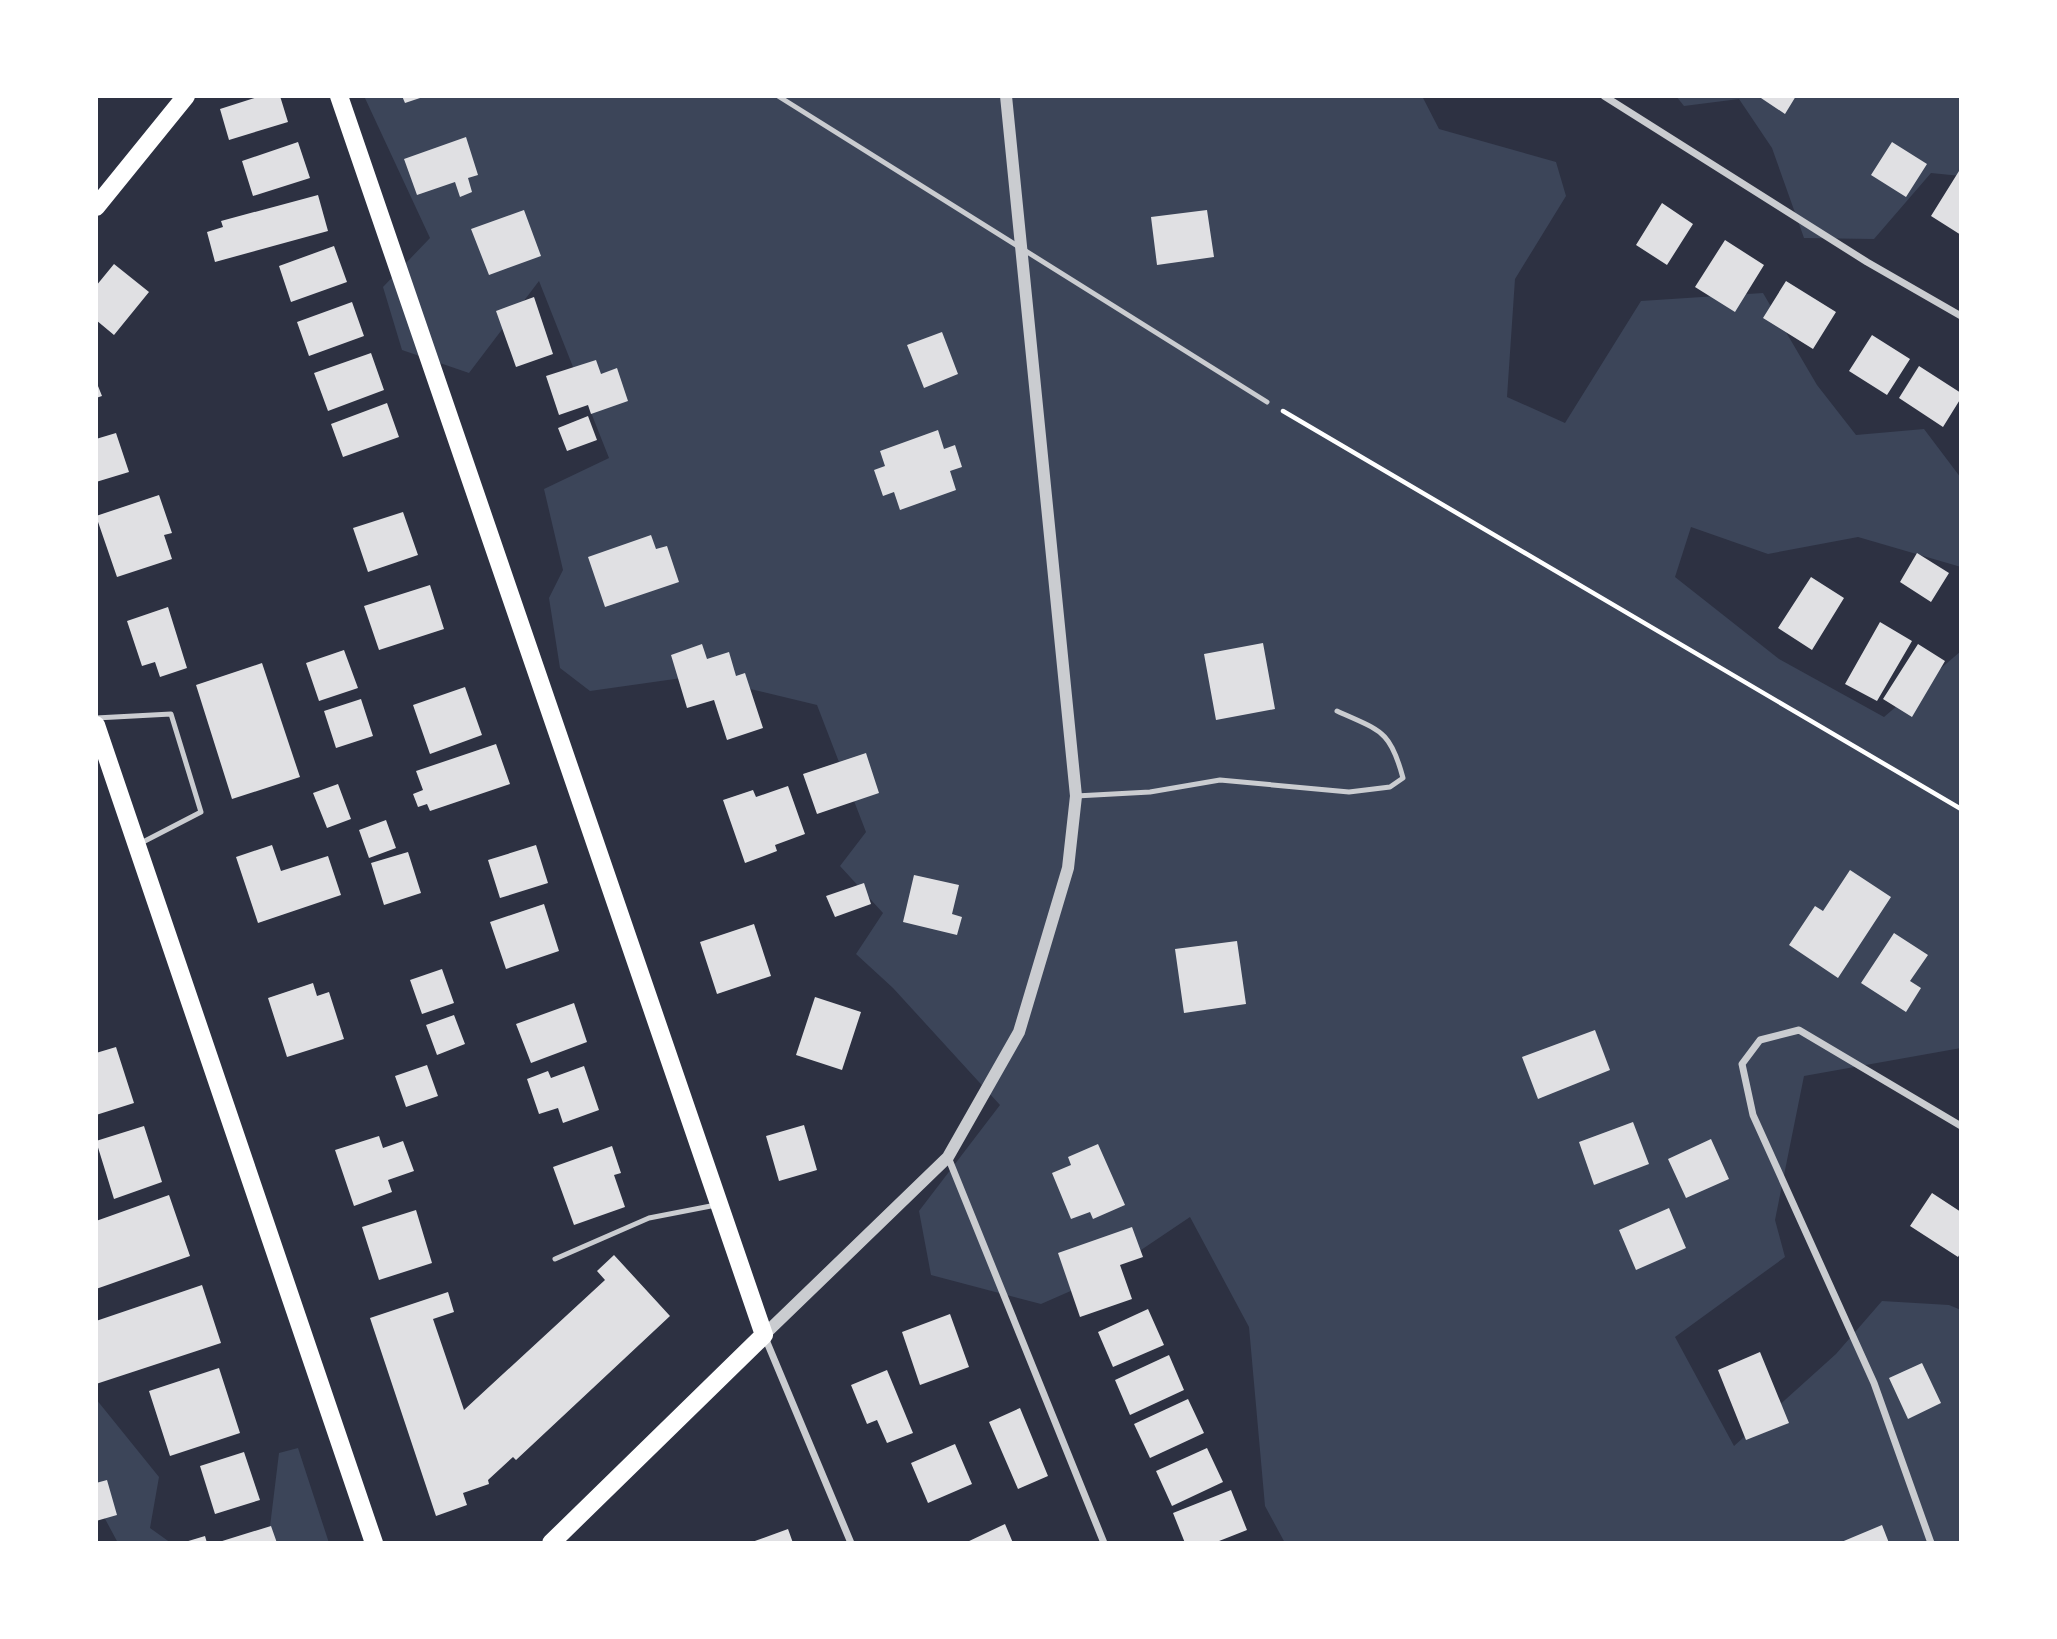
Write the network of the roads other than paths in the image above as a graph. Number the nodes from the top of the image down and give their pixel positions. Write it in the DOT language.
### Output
graph roads {
  1 [pos="186,96"];
  2 [pos="339,96"];
  3 [pos="778,96"];
  4 [pos="1006,96"];
  5 [pos="1604,96"];
  6 [pos="96,206"];
  7 [pos="1023,250"];
  8 [pos="1961,316"];
  9 [pos="1267,402"];
  10 [pos="1337,711"];
  11 [pos="96,718"];
  12 [pos="96,724"];
  13 [pos="1076,796"];
  14 [pos="137,845"];
  15 [pos="1961,1126"];
  16 [pos="948,1157"];
  17 [pos="719,1205"];
  18 [pos="555,1259"];
  19 [pos="764,1335"];
  20 [pos="374,1543"];
  21 [pos="551,1543"];
  22 [pos="850,1543"];
  23 [pos="1104,1543"];
  24 [pos="1931,1543"];
  1 -- 6 [label="main road"];
  2 -- 17 [label="main road"];
  3 -- 7 [label="lane"];
  4 -- 7 [label="street"];
  5 -- 8 [label="street"];
  7 -- 9 [label="lane"];
  7 -- 13 [label="street"];
  10 -- 13 [label="lane"];
  11 -- 14 [label="lane"];
  12 -- 14 [label="main road"];
  13 -- 16 [label="street"];
  14 -- 20 [label="main road"];
  15 -- 24 [label="street"];
  16 -- 19 [label="street"];
  16 -- 23 [label="street"];
  17 -- 18 [label="lane"];
  17 -- 19 [label="main road"];
  19 -- 21 [label="main road"];
  19 -- 22 [label="street"];
}
